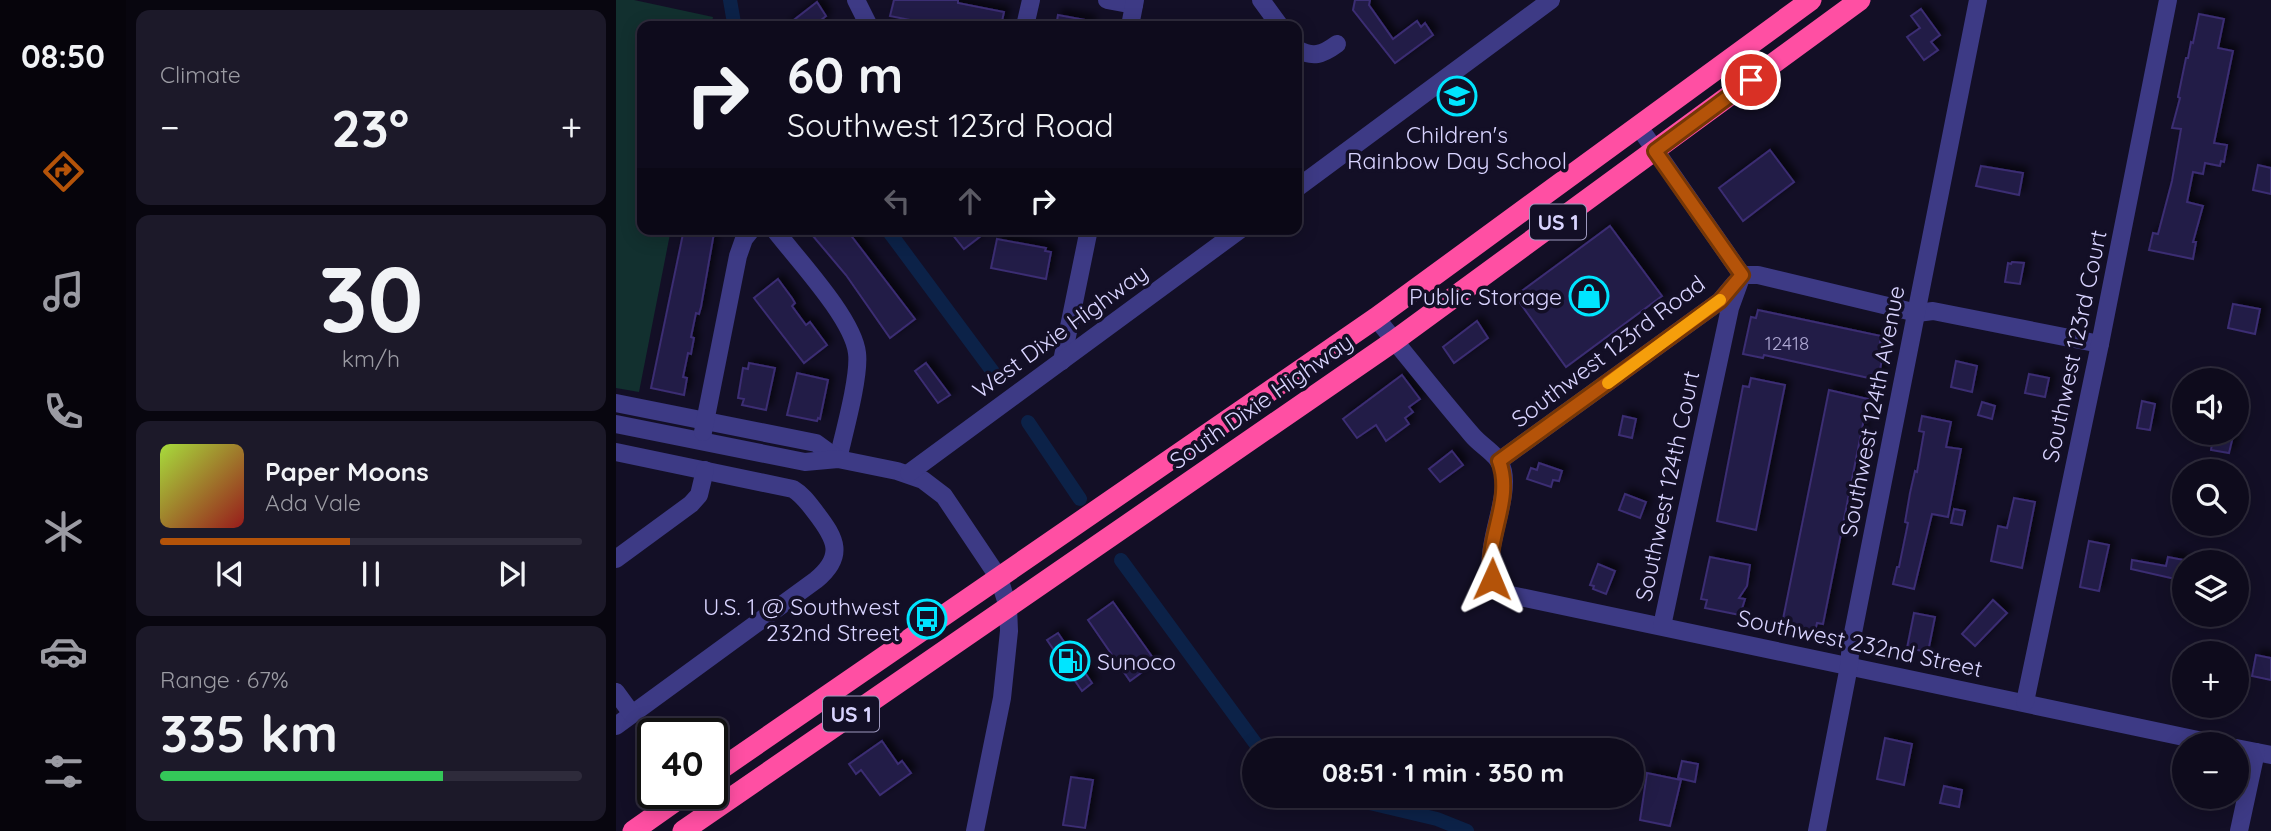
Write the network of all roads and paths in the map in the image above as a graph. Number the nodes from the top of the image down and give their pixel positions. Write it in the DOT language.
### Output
graph roads {
  1 [pos="856,0"];
  2 [pos="1031,0"];
  3 [pos="1107,0"];
  4 [pos="1261,0"];
  5 [pos="1811,0"];
  6 [pos="1860,0"];
  7 [pos="1978,0"];
  8 [pos="2168,0"];
  9 [pos="1550,1"];
  10 [pos="1135,3"];
  11 [pos="1841,9"];
  12 [pos="866,21"];
  13 [pos="1027,21"];
  14 [pos="1131,21"];
  15 [pos="1276,21"];
  16 [pos="1337,44"];
  17 [pos="1302,52"];
  18 [pos="1639,128"];
  19 [pos="1655,151"];
  20 [pos="1302,184"];
  21 [pos="747,235"];
  22 [pos="779,235"];
  23 [pos="1088,235"];
  24 [pos="1233,235"];
  25 [pos="1742,275"];
  26 [pos="1917,313"];
  27 [pos="1376,318"];
  28 [pos="1692,322"];
  29 [pos="1723,340"];
  30 [pos="1394,341"];
  31 [pos="2100,344"];
  32 [pos="1062,362"];
  33 [pos="616,403"];
  34 [pos="706,421"];
  35 [pos="616,424"];
  36 [pos="701,441"];
  37 [pos="616,453"];
  38 [pos="838,458"];
  39 [pos="1174,458"];
  40 [pos="1499,461"];
  41 [pos="705,470"];
  42 [pos="909,474"];
  43 [pos="616,559"];
  44 [pos="999,578"];
  45 [pos="1008,607"];
  46 [pos="1662,626"];
  47 [pos="1849,666"];
  48 [pos="616,692"];
  49 [pos="2025,702"];
  50 [pos="632,715"];
  51 [pos="616,726"];
  52 [pos="2172,734"];
  53 [pos="2263,753"];
  54 [pos="728,764"];
  55 [pos="664,809"];
  56 [pos="689,827"];
  57 [pos="633,831"];
  58 [pos="975,831"];
  59 [pos="1817,831"];
  60 [pos="2239,831"];
  1 -- 12 [label="street"];
  2 -- 13 [label="street"];
  3 -- 10 [label="street"];
  4 -- 15 [label="street"];
  5 -- 18 [label="highway, South Dixie Highway / US 1"];
  6 -- 11 [label="highway, South Dixie Highway / US 1"];
  7 -- 26 [label="street, Southwest 124th Avenue"];
  8 -- 31 [label="street, Southwest 123rd Court"];
  9 -- 20 [label="street"];
  10 -- 14 [label="street"];
  11 -- 19 [label="highway, South Dixie Highway / US 1"];
  16 -- 17 [label="street"];
  18 -- 19 [label="street"];
  18 -- 27 [label="highway, South Dixie Highway / US 1"];
  19 -- 25 [label="street"];
  19 -- 30 [label="highway, South Dixie Highway / US 1"];
  21 -- 34 [label="street"];
  22 -- 38 [label="street"];
  23 -- 32 [label="street"];
  24 -- 32 [label="street, West Dixie Highway"];
  25 -- 26 [label="street"];
  25 -- 28 [label="street, Southwest 123rd Road"];
  25 -- 29 [label="street, Southwest 124th Court"];
  26 -- 31 [label="street"];
  26 -- 47 [label="street, Southwest 124th Avenue"];
  27 -- 30 [label="street"];
  27 -- 39 [label="highway, South Dixie Highway / US 1"];
  28 -- 29 [label="street"];
  28 -- 40 [label="street, Southwest 123rd Road"];
  29 -- 46 [label="street, Southwest 124th Court"];
  30 -- 40 [label="street"];
  30 -- 45 [label="highway, South Dixie Highway / US 1"];
  31 -- 49 [label="street, Southwest 123rd Court"];
  32 -- 42 [label="street, West Dixie Highway"];
  33 -- 34 [label="street"];
  34 -- 36 [label="street"];
  34 -- 38 [label="street"];
  35 -- 36 [label="street"];
  36 -- 38 [label="street"];
  37 -- 41 [label="street"];
  38 -- 42 [label="street"];
  39 -- 44 [label="highway, South Dixie Highway / US 1"];
  39 -- 45 [label="highway"];
  40 -- 46 [label="street, Southwest 232nd Street"];
  41 -- 43 [label="street"];
  41 -- 50 [label="street"];
  42 -- 44 [label="street"];
  44 -- 45 [label="street"];
  44 -- 54 [label="highway, South Dixie Highway / US 1"];
  44 -- 56 [label="highway"];
  45 -- 56 [label="highway, South Dixie Highway / US 1"];
  45 -- 58 [label="street"];
  46 -- 47 [label="street, Southwest 232nd Street"];
  47 -- 49 [label="street, Southwest 232nd Street"];
  47 -- 59 [label="street, Southwest 124th Avenue"];
  48 -- 50 [label="street"];
  49 -- 52 [label="street, Southwest 232nd Street"];
  50 -- 51 [label="street"];
  53 -- 60 [label="street"];
  55 -- 57 [label="highway"];
}
